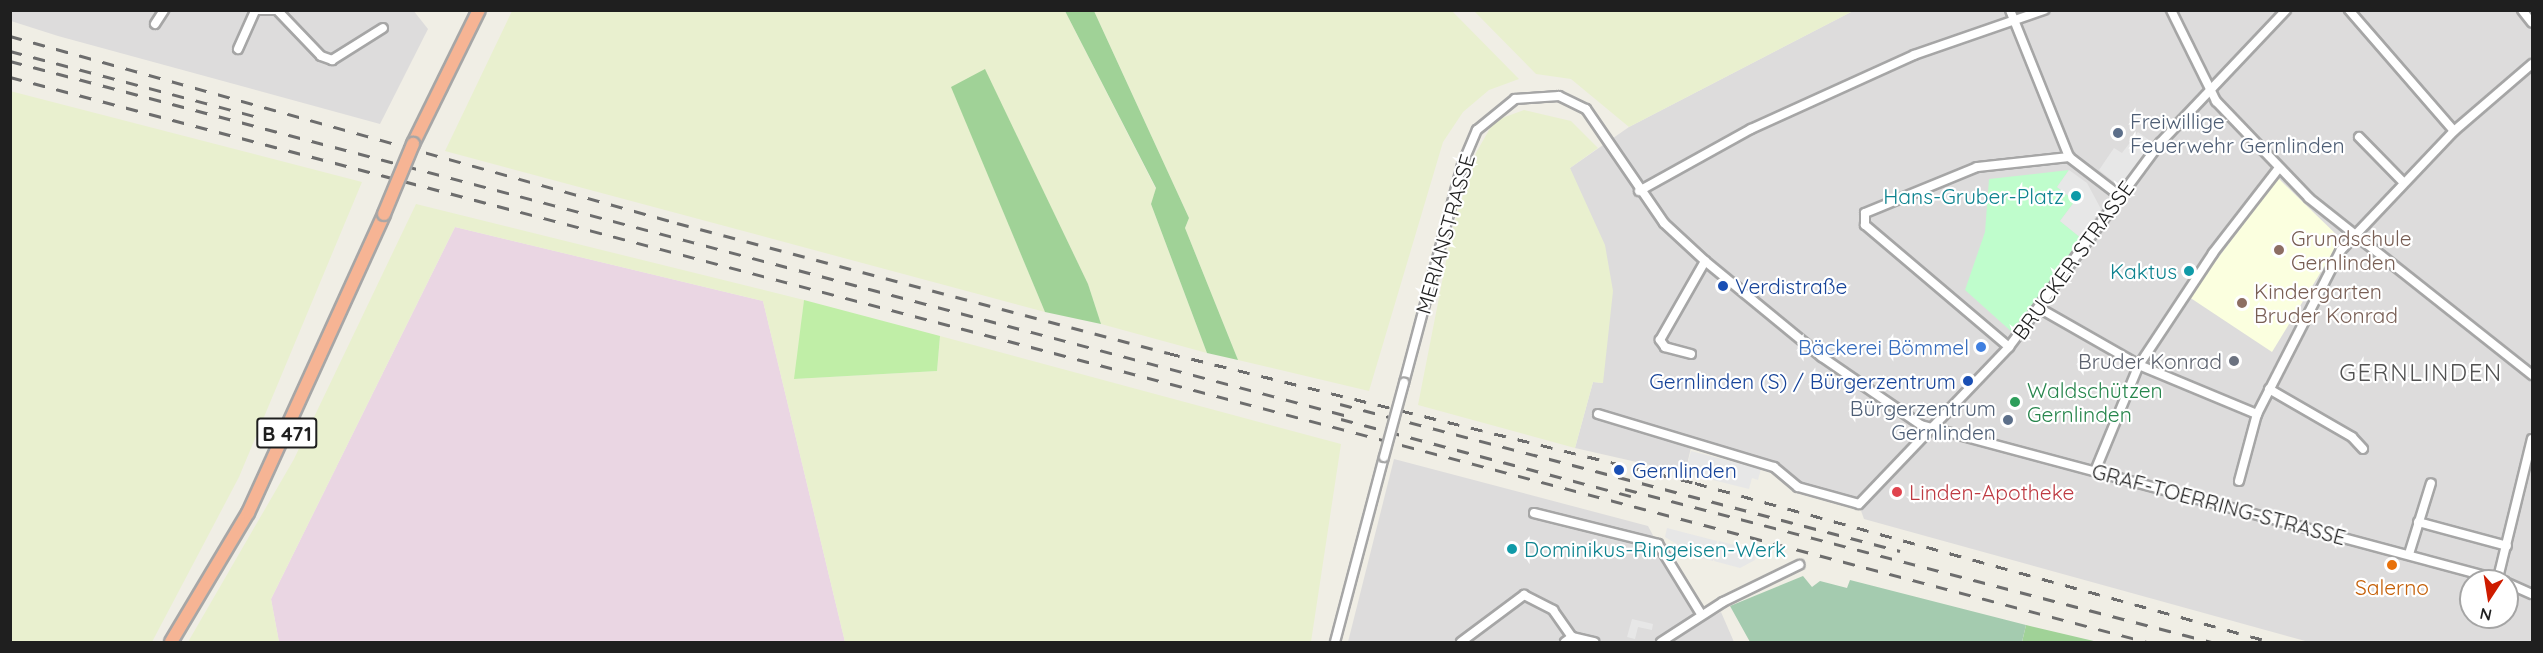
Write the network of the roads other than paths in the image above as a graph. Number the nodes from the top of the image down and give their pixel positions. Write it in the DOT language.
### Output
graph roads {
  1 [pos="164,10"];
  2 [pos="479,10"];
  3 [pos="2010,10"];
  4 [pos="2044,10"];
  5 [pos="2171,10"];
  6 [pos="2286,10"];
  7 [pos="2349,10"];
  8 [pos="2522,10"];
  9 [pos="254,11"];
  10 [pos="278,11"];
  11 [pos="2015,23"];
  12 [pos="2532,23"];
  13 [pos="155,24"];
  14 [pos="383,28"];
  15 [pos="238,49"];
  16 [pos="2532,64"];
  17 [pos="2210,88"];
  18 [pos="2454,131"];
  19 [pos="2360,136"];
  20 [pos="2069,157"];
  21 [pos="2279,168"];
  22 [pos="2403,182"];
  23 [pos="1639,191"];
  24 [pos="2120,196"];
  25 [pos="2352,237"];
  26 [pos="1705,261"];
  27 [pos="2039,308"];
  28 [pos="2009,347"];
  29 [pos="1691,354"];
  30 [pos="2139,365"];
  31 [pos="2532,375"];
  32 [pos="2269,389"];
  33 [pos="1598,414"];
  34 [pos="2257,414"];
  35 [pos="1933,429"];
  36 [pos="2532,439"];
  37 [pos="2363,449"];
  38 [pos="2530,469"];
  39 [pos="2095,471"];
  40 [pos="2239,481"];
  41 [pos="2431,483"];
  42 [pos="1534,513"];
  43 [pos="2418,522"];
  44 [pos="2507,546"];
  45 [pos="2409,554"];
  46 [pos="1798,565"];
  47 [pos="2463,569"];
  48 [pos="2504,569"];
  49 [pos="1701,614"];
  50 [pos="1572,637"];
  51 [pos="171,642"];
  52 [pos="1335,642"];
  53 [pos="1461,642"];
  54 [pos="1564,642"];
  55 [pos="1594,642"];
  56 [pos="1661,642"];
  1 -- 13 [label="street"];
  2 -- 51 [label="highway, B 471, bridge"];
  3 -- 11 [label="street"];
  4 -- 11 [label="street"];
  5 -- 17 [label="street"];
  6 -- 17 [label="street, BRUCKER STRASSE"];
  7 -- 18 [label="street"];
  8 -- 12 [label="street"];
  9 -- 10 [label="street"];
  9 -- 15 [label="street"];
  10 -- 14 [label="street"];
  11 -- 20 [label="street"];
  11 -- 23 [label="street"];
  16 -- 18 [label="street"];
  17 -- 21 [label="street"];
  17 -- 24 [label="street, BRUCKER STRASSE"];
  18 -- 22 [label="street"];
  19 -- 22 [label="street"];
  20 -- 24 [label="street"];
  20 -- 28 [label="street"];
  21 -- 25 [label="street"];
  21 -- 30 [label="street"];
  22 -- 25 [label="street"];
  23 -- 26 [label="street, MERIANSTRASSE"];
  23 -- 52 [label="street, MERIANSTRASSE, bridge"];
  24 -- 27 [label="street, BRUCKER STRASSE"];
  25 -- 31 [label="street"];
  25 -- 32 [label="street"];
  26 -- 29 [label="street"];
  26 -- 35 [label="street, MERIANSTRASSE"];
  27 -- 28 [label="street, BRUCKER STRASSE"];
  27 -- 30 [label="street"];
  28 -- 35 [label="street, BRUCKER STRASSE"];
  30 -- 34 [label="street"];
  30 -- 39 [label="street"];
  32 -- 34 [label="street"];
  32 -- 37 [label="street"];
  33 -- 35 [label="street, BRUCKER STRASSE"];
  34 -- 40 [label="street"];
  35 -- 39 [label="street, GRAF-TOERRING-STRASSE"];
  36 -- 38 [label="street"];
  38 -- 44 [label="street"];
  39 -- 45 [label="street, GRAF-TOERRING-STRASSE"];
  41 -- 43 [label="street"];
  42 -- 49 [label="street"];
  43 -- 44 [label="street"];
  43 -- 45 [label="street"];
  44 -- 48 [label="street"];
  45 -- 47 [label="street, GRAF-TOERRING-STRASSE"];
  46 -- 49 [label="street"];
  49 -- 56 [label="street"];
  50 -- 53 [label="street"];
  50 -- 54 [label="street"];
  50 -- 55 [label="street"];
}
